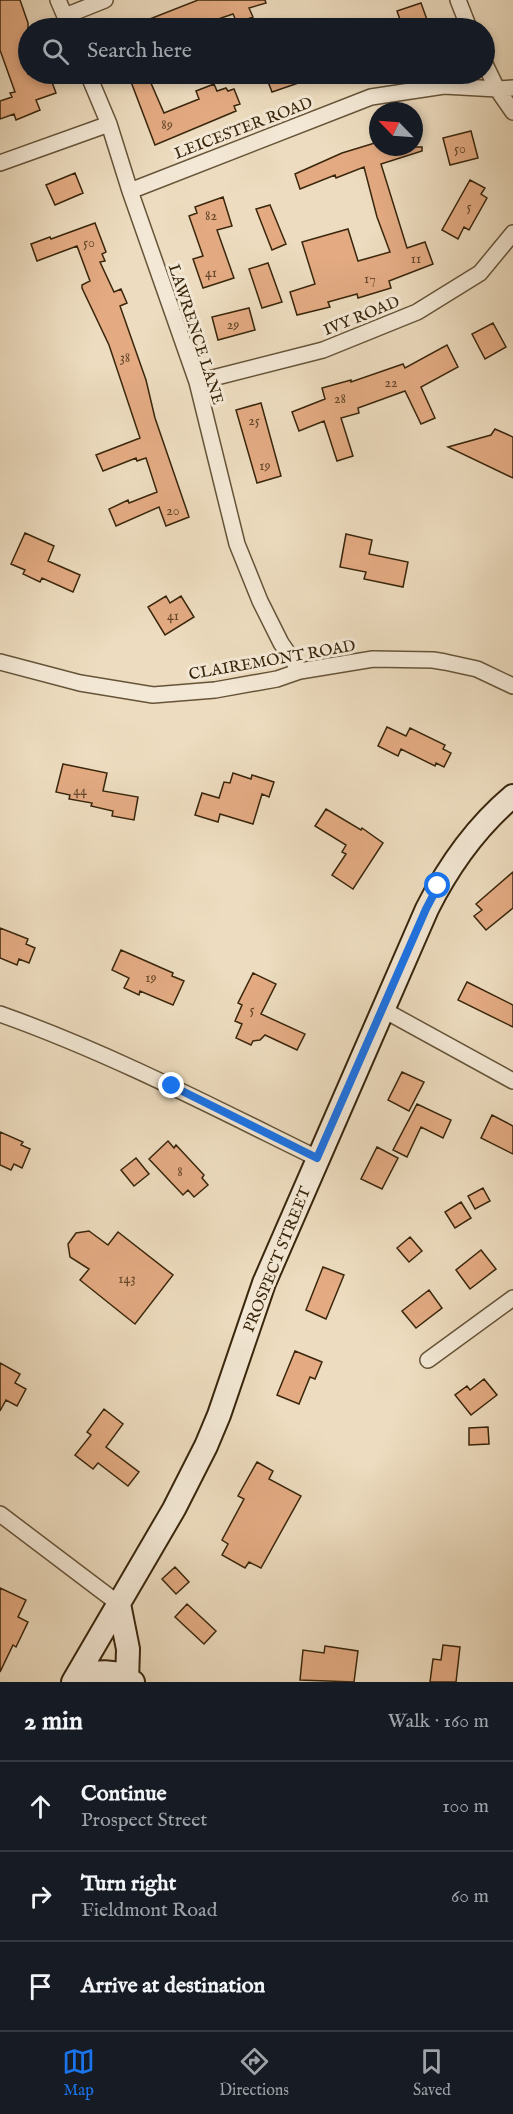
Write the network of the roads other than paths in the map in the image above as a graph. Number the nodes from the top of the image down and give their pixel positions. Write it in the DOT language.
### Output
graph roads {
  1 [pos="58,0"];
  2 [pos="105,0"];
  3 [pos="458,0"];
  4 [pos="65,18"];
  5 [pos="74,18"];
  6 [pos="465,18"];
  7 [pos="495,76"];
  8 [pos="92,84"];
  9 [pos="505,89"];
  10 [pos="513,112"];
  11 [pos="109,124"];
  12 [pos="0,163"];
  13 [pos="129,191"];
  14 [pos="513,233"];
  15 [pos="197,382"];
  16 [pos="0,662"];
  17 [pos="300,671"];
  18 [pos="513,686"];
  19 [pos="513,796"];
  20 [pos="382,1009"];
  21 [pos="0,1014"];
  22 [pos="513,1081"];
  23 [pos="317,1158"];
  24 [pos="513,1298"];
  25 [pos="428,1360"];
  26 [pos="0,1514"];
  27 [pos="119,1604"];
  28 [pos="76,1680"];
  29 [pos="129,1681"];
  1 -- 4 [label="street"];
  2 -- 5 [label="street"];
  3 -- 6 [label="street"];
  7 -- 9 [label="street"];
  8 -- 11 [label="street, LAWRENCE LANE"];
  9 -- 10 [label="street"];
  9 -- 13 [label="street, LEICESTER ROAD"];
  11 -- 12 [label="street"];
  11 -- 13 [label="street, LAWRENCE LANE"];
  13 -- 15 [label="street, LAWRENCE LANE"];
  14 -- 15 [label="street, IVY ROAD"];
  15 -- 17 [label="street, LAWRENCE LANE"];
  16 -- 17 [label="street, CLAIREMONT ROAD"];
  17 -- 18 [label="street, CLAIREMONT ROAD"];
  19 -- 20 [label="street, PROSPECT STREET"];
  20 -- 22 [label="street"];
  20 -- 23 [label="street, PROSPECT STREET"];
  21 -- 23 [label="street"];
  23 -- 27 [label="street, PROSPECT STREET"];
  24 -- 25 [label="street"];
  26 -- 27 [label="street"];
  27 -- 28 [label="street, PROSPECT STREET"];
  27 -- 29 [label="street"];
  28 -- 29 [label="street"];
}
